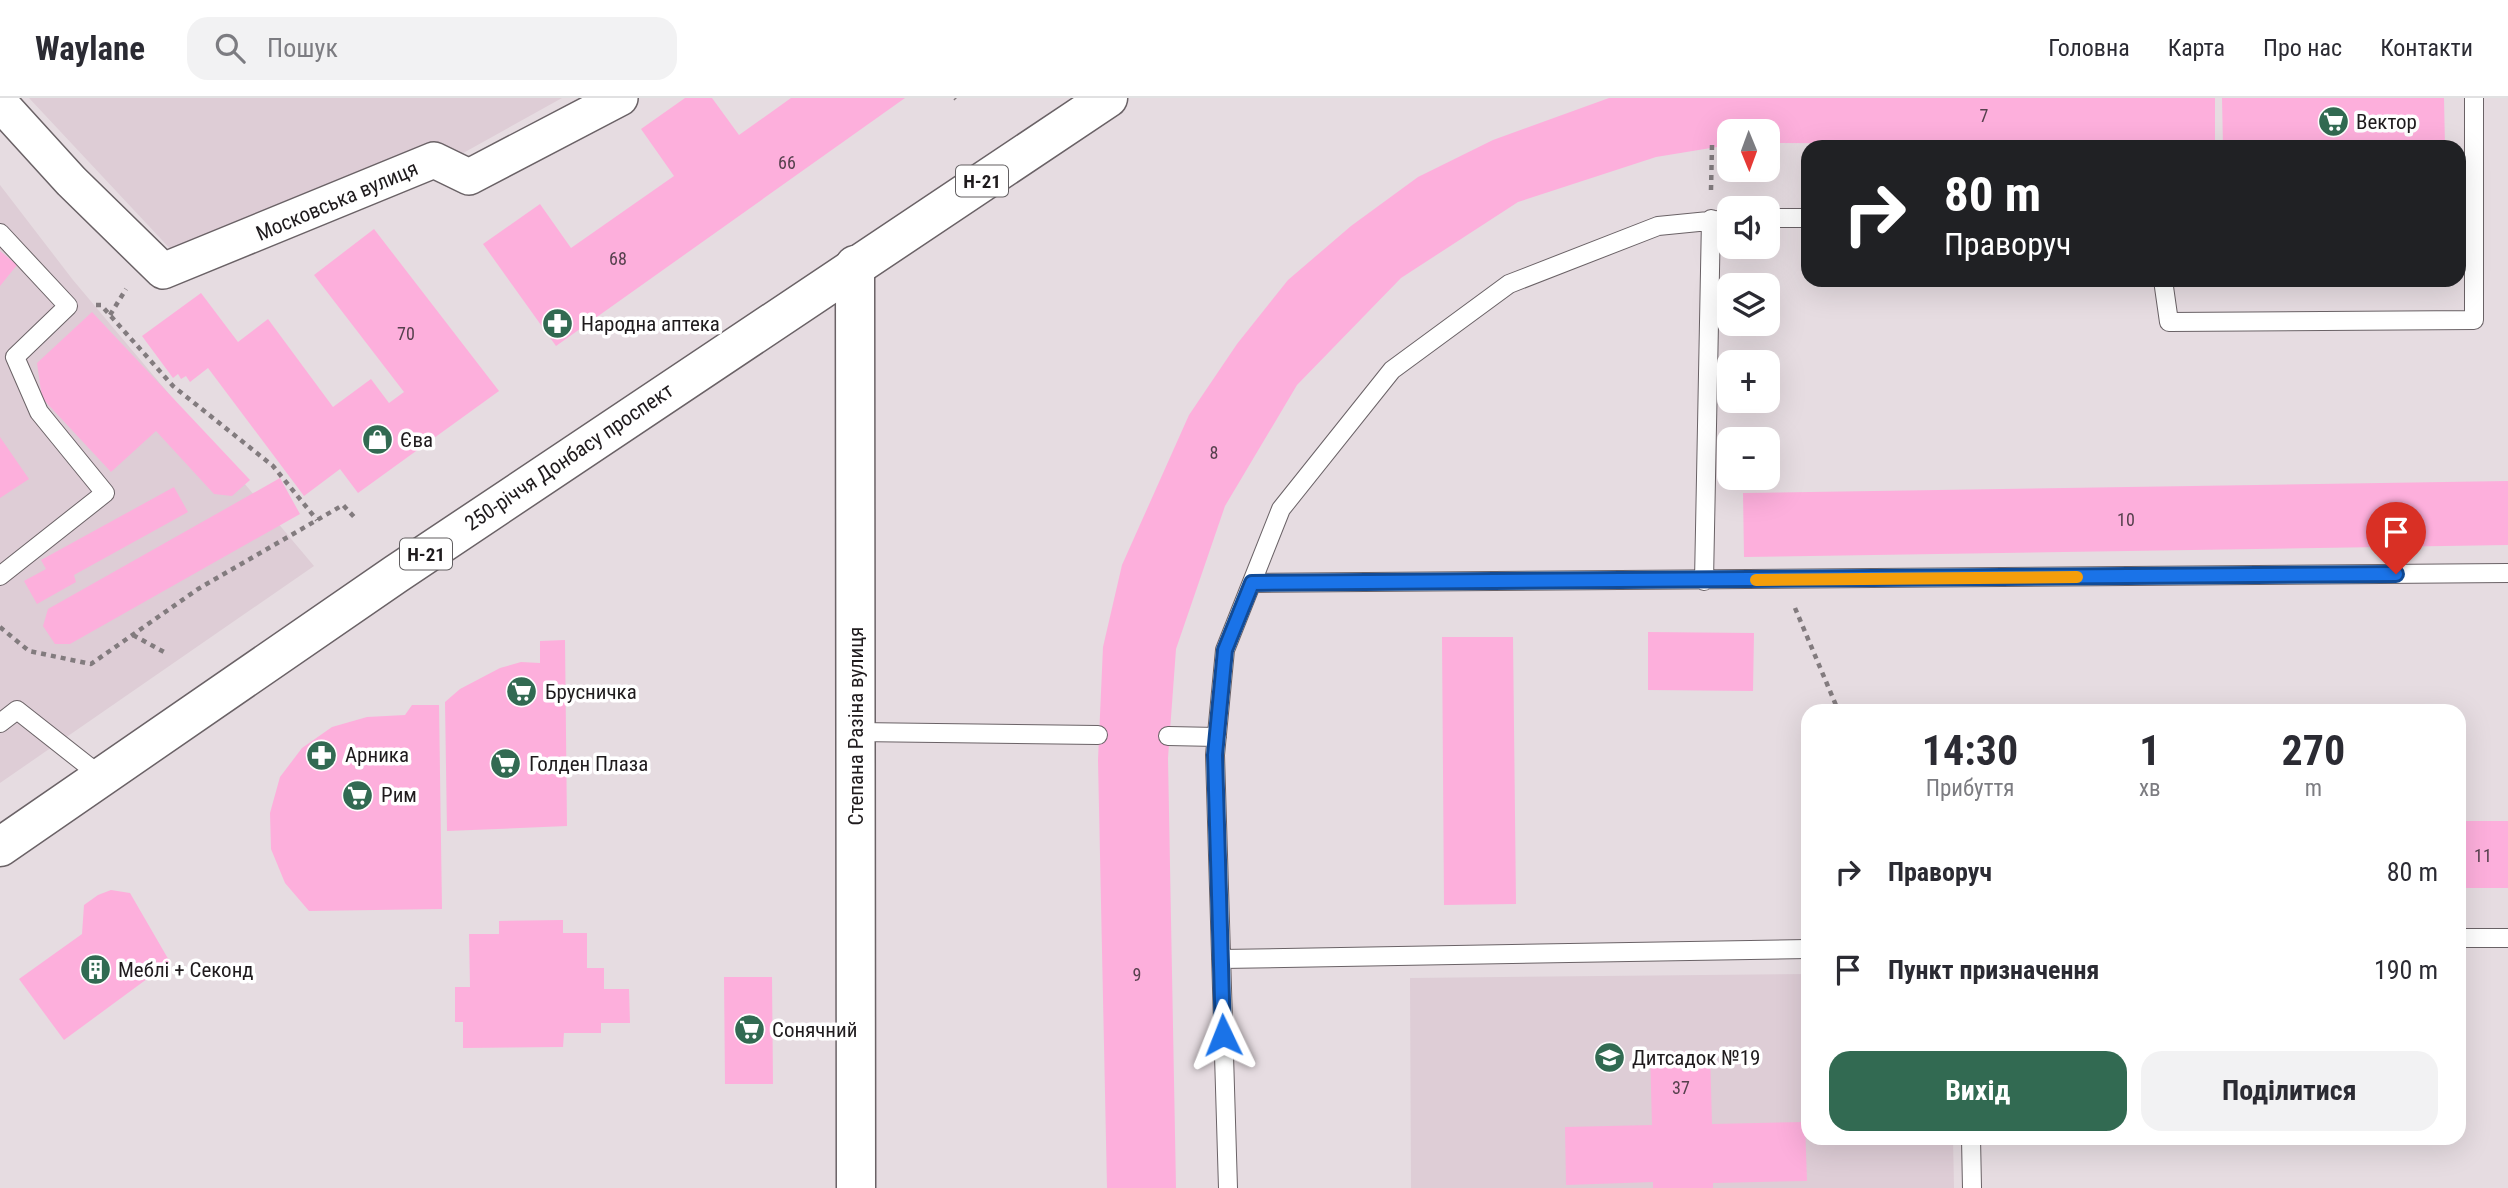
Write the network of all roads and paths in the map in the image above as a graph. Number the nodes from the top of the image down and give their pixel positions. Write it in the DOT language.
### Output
graph roads {
  1 [pos="620,98"];
  2 [pos="1108,98"];
  3 [pos="2474,98"];
  4 [pos="0,103"];
  5 [pos="1712,145"];
  6 [pos="1780,218"];
  7 [pos="1801,218"];
  8 [pos="1711,219"];
  9 [pos="1717,219"];
  10 [pos="0,233"];
  11 [pos="855,264"];
  12 [pos="2164,287"];
  13 [pos="68,306"];
  14 [pos="356,519"];
  15 [pos="317,520"];
  16 [pos="2508,573"];
  17 [pos="0,576"];
  18 [pos="1783,580"];
  19 [pos="1704,582"];
  20 [pos="1252,583"];
  21 [pos="0,627"];
  22 [pos="133,635"];
  23 [pos="164,652"];
  24 [pos="1835,704"];
  25 [pos="0,723"];
  26 [pos="856,732"];
  27 [pos="1098,735"];
  28 [pos="1168,736"];
  29 [pos="1217,737"];
  30 [pos="102,777"];
  31 [pos="0,847"];
  32 [pos="2466,938"];
  33 [pos="2508,938"];
  34 [pos="1801,949"];
  35 [pos="1221,959"];
  36 [pos="1971,1145"];
  37 [pos="856,1188"];
  38 [pos="1228,1188"];
  39 [pos="1972,1188"];
  1 -- 4 [label="street, Московська вулиця"];
  2 -- 11 [label="main road, 250-річчя Донбасу проспект / Н-21"];
  3 -- 12 [label="lane"];
  5 -- 8 [label="path"];
  6 -- 7 [label="lane"];
  8 -- 9 [label="lane"];
  8 -- 19 [label="lane"];
  8 -- 20 [label="lane"];
  10 -- 13 [label="lane"];
  11 -- 26 [label="main road, Степана Разіна вулиця"];
  11 -- 30 [label="main road, 250-річчя Донбасу проспект / Н-21"];
  13 -- 15 [label="path"];
  13 -- 17 [label="lane"];
  14 -- 15 [label="path"];
  15 -- 22 [label="path"];
  16 -- 18 [label="lane"];
  18 -- 19 [label="lane"];
  18 -- 24 [label="path"];
  19 -- 20 [label="lane"];
  20 -- 29 [label="lane"];
  21 -- 22 [label="path"];
  22 -- 23 [label="path"];
  25 -- 30 [label="lane"];
  26 -- 27 [label="lane"];
  26 -- 37 [label="main road, Степана Разіна вулиця"];
  28 -- 29 [label="lane"];
  29 -- 35 [label="lane"];
  30 -- 31 [label="main road, 250-річчя Донбасу проспект / Н-21"];
  32 -- 33 [label="lane"];
  34 -- 35 [label="lane"];
  35 -- 38 [label="lane"];
  36 -- 39 [label="lane"];
}
